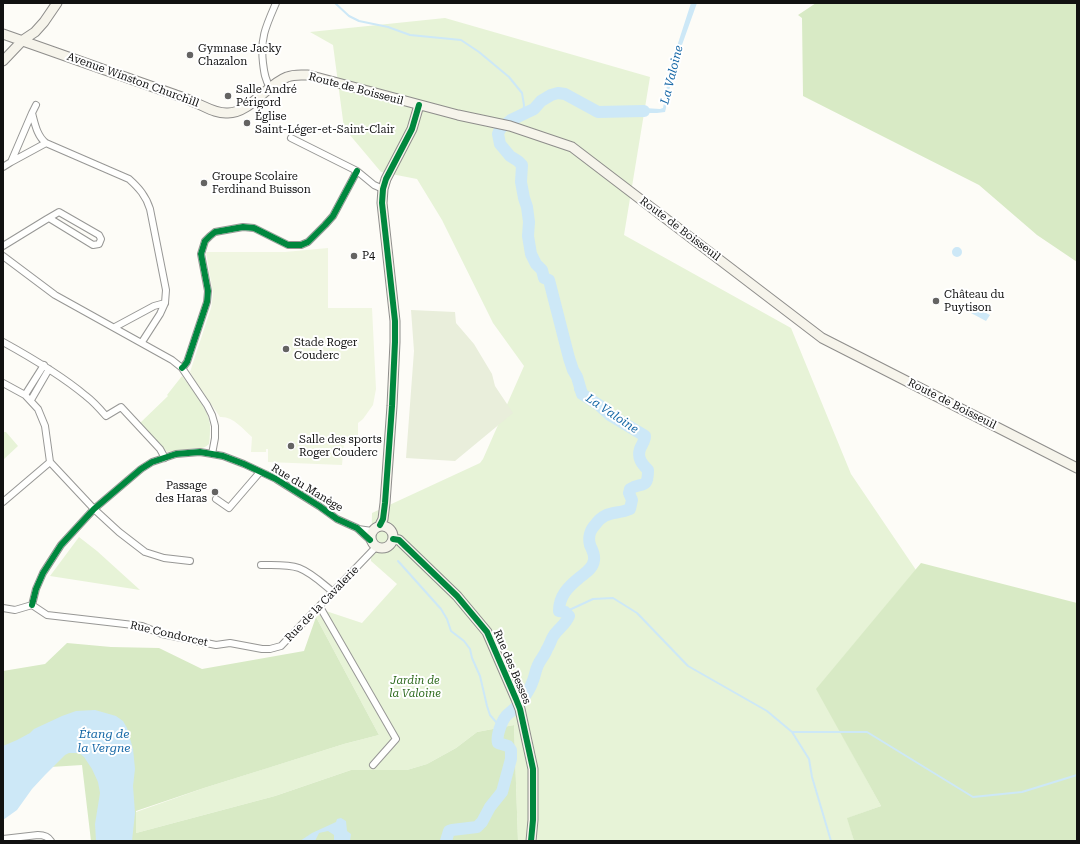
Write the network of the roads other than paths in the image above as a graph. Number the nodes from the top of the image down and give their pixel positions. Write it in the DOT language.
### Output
graph roads {
  1 [pos="57,3"];
  2 [pos="276,3"];
  3 [pos="3,34"];
  4 [pos="23,40"];
  5 [pos="3,61"];
  6 [pos="270,87"];
  7 [pos="259,96"];
  8 [pos="36,105"];
  9 [pos="419,105"];
  10 [pos="32,113"];
  11 [pos="291,138"];
  12 [pos="46,143"];
  13 [pos="11,162"];
  14 [pos="3,167"];
  15 [pos="357,171"];
  16 [pos="383,189"];
  17 [pos="49,218"];
  18 [pos="3,246"];
  19 [pos="3,256"];
  20 [pos="165,302"];
  21 [pos="115,327"];
  22 [pos="3,342"];
  23 [pos="142,342"];
  24 [pos="46,367"];
  25 [pos="182,368"];
  26 [pos="4,384"];
  27 [pos="25,395"];
  28 [pos="31,400"];
  29 [pos="212,454"];
  30 [pos="165,458"];
  31 [pos="50,462"];
  32 [pos="1077,468"];
  33 [pos="260,472"];
  34 [pos="216,499"];
  35 [pos="3,502"];
  36 [pos="385,503"];
  37 [pos="94,509"];
  38 [pos="380,526"];
  39 [pos="390,529"];
  40 [pos="373,539"];
  41 [pos="391,542"];
  42 [pos="190,561"];
  43 [pos="261,565"];
  44 [pos="333,592"];
  45 [pos="32,605"];
  46 [pos="320,607"];
  47 [pos="3,608"];
  48 [pos="262,649"];
  49 [pos="373,764"];
  50 [pos="3,839"];
  51 [pos="51,841"];
  52 [pos="531,841"];
  1 -- 4 [label="main road"];
  2 -- 6 [label="street"];
  3 -- 4 [label="main road, Avenue Winston Churchill"];
  4 -- 5 [label="main road"];
  4 -- 7 [label="main road, Avenue Winston Churchill"];
  6 -- 7 [label="main road, Route de Boisseuil"];
  6 -- 9 [label="main road, Route de Boisseuil"];
  8 -- 10 [label="street"];
  9 -- 16 [label="main road"];
  9 -- 32 [label="main road, Route de Boisseuil"];
  10 -- 12 [label="street"];
  10 -- 13 [label="street"];
  11 -- 15 [label="street"];
  12 -- 13 [label="street"];
  12 -- 20 [label="street"];
  13 -- 14 [label="street"];
  15 -- 16 [label="street"];
  15 -- 25 [label="street"];
  16 -- 36 [label="main road"];
  17 -- 17 [label="street"];
  17 -- 18 [label="street"];
  19 -- 21 [label="street"];
  20 -- 21 [label="street"];
  20 -- 23 [label="street"];
  21 -- 23 [label="street"];
  22 -- 24 [label="street"];
  23 -- 25 [label="street"];
  24 -- 27 [label="street"];
  24 -- 28 [label="street"];
  24 -- 30 [label="street"];
  25 -- 29 [label="street"];
  26 -- 27 [label="street"];
  27 -- 28 [label="street"];
  28 -- 31 [label="street"];
  29 -- 30 [label="street, Rue du Manège"];
  29 -- 33 [label="street, Rue du Manège"];
  30 -- 37 [label="street, Rue du Manège"];
  31 -- 35 [label="street"];
  31 -- 37 [label="street"];
  33 -- 34 [label="street"];
  33 -- 40 [label="street, Rue du Manège"];
  36 -- 38 [label="main road"];
  36 -- 39 [label="main road"];
  37 -- 42 [label="street"];
  37 -- 45 [label="street, Rue du Manège"];
  38 -- 39 [label="main road"];
  38 -- 40 [label="main road"];
  39 -- 41 [label="main road"];
  40 -- 41 [label="main road"];
  40 -- 44 [label="street, Rue de la Cavalerie"];
  41 -- 52 [label="main road, Rue des Besses"];
  43 -- 44 [label="street"];
  44 -- 46 [label="street, Rue de la Cavalerie"];
  45 -- 47 [label="street"];
  45 -- 48 [label="street, Rue Condorcet"];
  46 -- 48 [label="street, Rue de la Cavalerie"];
  46 -- 49 [label="street"];
  50 -- 51 [label="street"];
}
